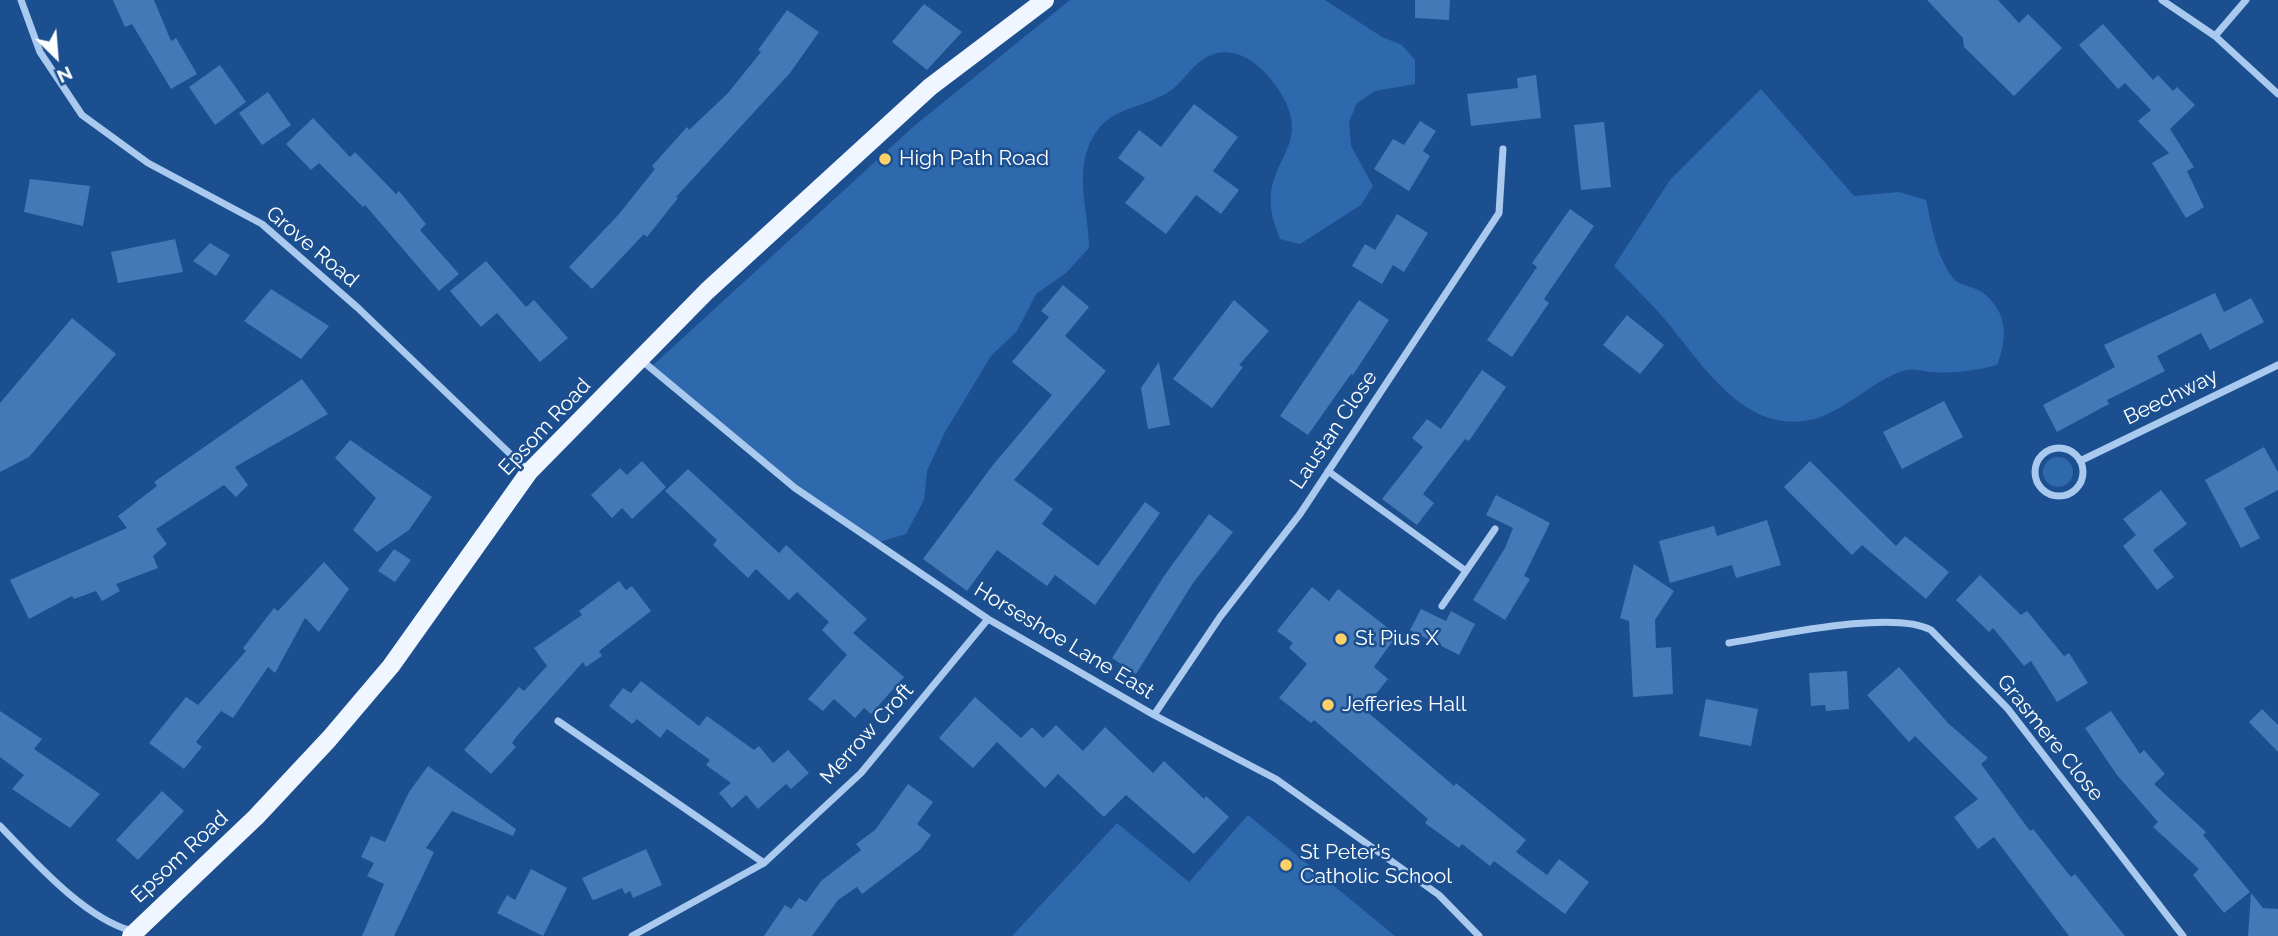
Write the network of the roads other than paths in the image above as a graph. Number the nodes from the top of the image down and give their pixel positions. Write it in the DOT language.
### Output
graph roads {
  1 [pos="21,0"];
  2 [pos="2162,0"];
  3 [pos="2246,0"];
  4 [pos="1040,1"];
  5 [pos="2215,36"];
  6 [pos="2278,94"];
  7 [pos="1503,149"];
  8 [pos="640,359"];
  9 [pos="2278,365"];
  10 [pos="2080,461"];
  11 [pos="1328,471"];
  12 [pos="529,472"];
  13 [pos="1494,529"];
  14 [pos="1466,571"];
  15 [pos="1442,606"];
  16 [pos="988,619"];
  17 [pos="1728,643"];
  18 [pos="1154,715"];
  19 [pos="558,721"];
  20 [pos="0,826"];
  21 [pos="764,863"];
  22 [pos="132,934"];
  23 [pos="632,936"];
  24 [pos="1479,936"];
  25 [pos="2183,936"];
  1 -- 12 [label="street, Grove Road"];
  2 -- 5 [label="street"];
  3 -- 5 [label="street"];
  4 -- 8 [label="main road, Epsom Road"];
  5 -- 6 [label="street"];
  7 -- 11 [label="street, Laustan Close"];
  8 -- 12 [label="main road, Epsom Road"];
  8 -- 16 [label="street, Horseshoe Lane East"];
  9 -- 10 [label="street, Beechway"];
  10 -- 10 [label="street"];
  11 -- 14 [label="street"];
  11 -- 18 [label="street, Laustan Close"];
  12 -- 22 [label="main road, Epsom Road"];
  13 -- 14 [label="street"];
  14 -- 15 [label="street"];
  16 -- 18 [label="street, Horseshoe Lane East"];
  16 -- 21 [label="street, Merrow Croft"];
  17 -- 25 [label="street, Grasmere Close"];
  18 -- 24 [label="street, Horseshoe Lane East"];
  19 -- 21 [label="street"];
  20 -- 22 [label="street"];
  21 -- 23 [label="street, Merrow Croft"];
}
